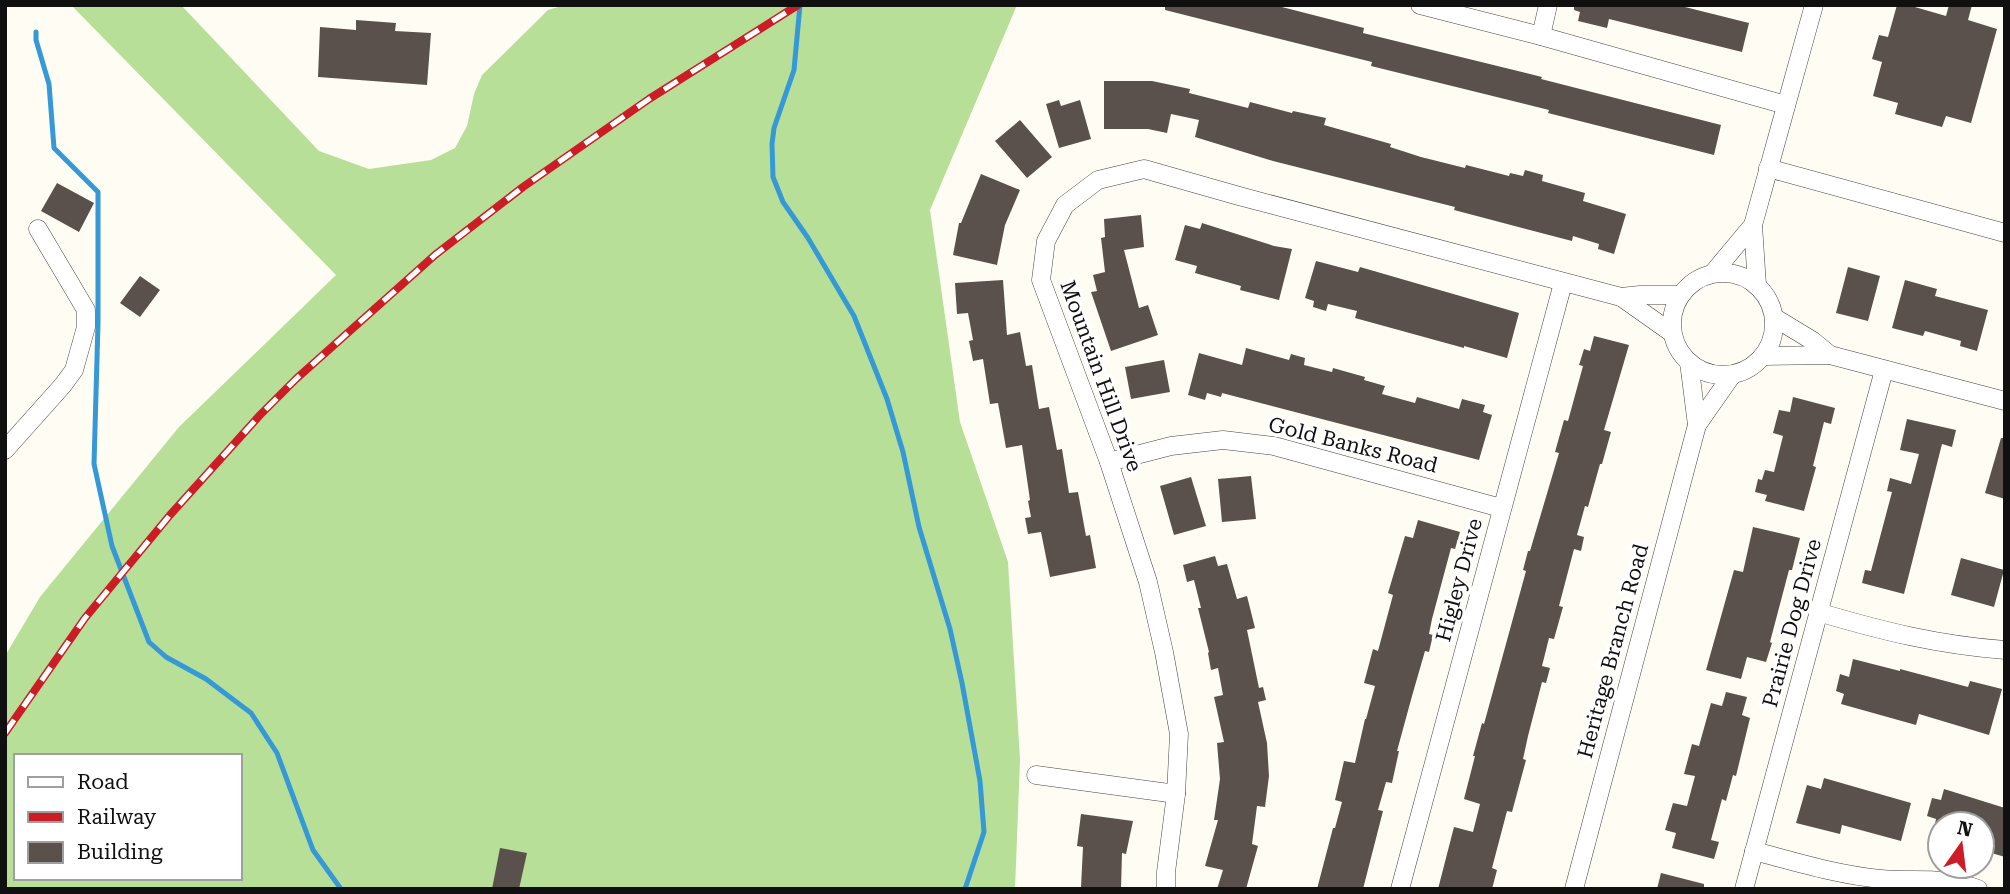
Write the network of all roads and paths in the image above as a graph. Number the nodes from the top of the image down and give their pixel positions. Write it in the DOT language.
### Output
graph roads {
  1 [pos="1420,5"];
  2 [pos="1548,5"];
  3 [pos="1814,5"];
  4 [pos="1541,36"];
  5 [pos="1786,105"];
  6 [pos="1768,167"];
  7 [pos="1753,225"];
  8 [pos="38,229"];
  9 [pos="2005,233"];
  10 [pos="1713,273"];
  11 [pos="1563,283"];
  12 [pos="1757,285"];
  13 [pos="1681,295"];
  14 [pos="1621,297"];
  15 [pos="1775,318"];
  16 [pos="1672,333"];
  17 [pos="1830,355"];
  18 [pos="1764,356"];
  19 [pos="1689,362"];
  20 [pos="1884,370"];
  21 [pos="1732,375"];
  22 [pos="2005,401"];
  23 [pos="1697,425"];
  24 [pos="5,450"];
  25 [pos="1109,462"];
  26 [pos="1502,508"];
  27 [pos="1818,612"];
  28 [pos="2005,650"];
  29 [pos="1036,775"];
  30 [pos="1176,794"];
  31 [pos="1754,851"];
  32 [pos="1166,889"];
  33 [pos="1399,889"];
  34 [pos="1574,889"];
  35 [pos="1744,889"];
  36 [pos="1978,889"];
  1 -- 4 [label="street"];
  2 -- 4 [label="street"];
  3 -- 5 [label="street"];
  4 -- 5 [label="street"];
  5 -- 6 [label="street"];
  6 -- 7 [label="street"];
  6 -- 9 [label="street"];
  7 -- 10 [label="street"];
  7 -- 12 [label="street"];
  8 -- 24 [label="street"];
  10 -- 12 [label="street"];
  10 -- 13 [label="street"];
  11 -- 14 [label="street, Mountain Hill Drive"];
  11 -- 25 [label="street, Mountain Hill Drive"];
  11 -- 26 [label="street, Higley Drive"];
  12 -- 15 [label="street"];
  13 -- 14 [label="street, Mountain Hill Drive"];
  13 -- 16 [label="street"];
  14 -- 16 [label="street, Mountain Hill Drive"];
  15 -- 17 [label="street"];
  15 -- 18 [label="street"];
  16 -- 19 [label="street"];
  17 -- 18 [label="street"];
  17 -- 20 [label="street"];
  18 -- 21 [label="street"];
  19 -- 21 [label="street"];
  19 -- 23 [label="street, Heritage Branch Road"];
  20 -- 22 [label="street"];
  20 -- 27 [label="street, Prairie Dog Drive"];
  21 -- 23 [label="street, Heritage Branch Road"];
  23 -- 34 [label="street, Heritage Branch Road"];
  25 -- 26 [label="street, Gold Banks Road"];
  25 -- 30 [label="street, Mountain Hill Drive"];
  26 -- 33 [label="street, Higley Drive"];
  27 -- 28 [label="street"];
  27 -- 31 [label="street, Prairie Dog Drive"];
  29 -- 30 [label="street"];
  30 -- 32 [label="street, Mountain Hill Drive"];
  31 -- 35 [label="street, Prairie Dog Drive"];
  31 -- 36 [label="street"];
}
